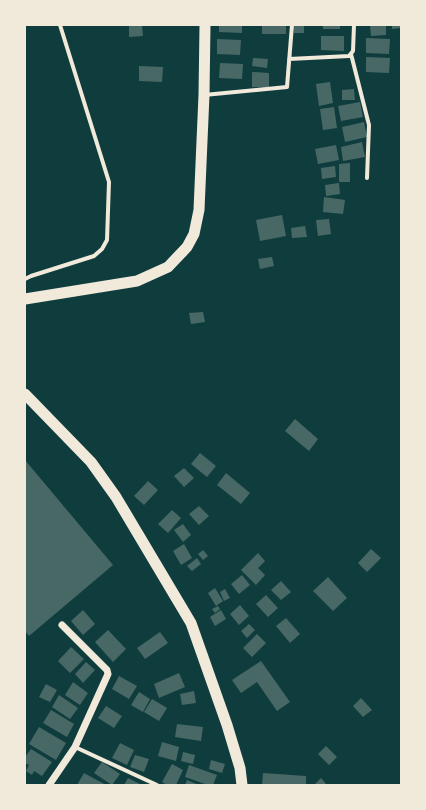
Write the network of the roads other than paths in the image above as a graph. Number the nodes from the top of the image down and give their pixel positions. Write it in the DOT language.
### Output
graph roads {
  1 [pos="60,25"];
  2 [pos="205,25"];
  3 [pos="292,25"];
  4 [pos="354,25"];
  5 [pos="351,54"];
  6 [pos="289,59"];
  7 [pos="204,95"];
  8 [pos="367,178"];
  9 [pos="25,279"];
  10 [pos="25,299"];
  11 [pos="25,394"];
  12 [pos="62,625"];
  13 [pos="75,747"];
  14 [pos="50,785"];
  15 [pos="157,785"];
  16 [pos="242,785"];
  1 -- 9 [label="street"];
  2 -- 7 [label="highway"];
  3 -- 6 [label="street"];
  4 -- 5 [label="street"];
  5 -- 6 [label="street"];
  5 -- 8 [label="street"];
  6 -- 7 [label="street"];
  7 -- 10 [label="highway"];
  11 -- 16 [label="highway"];
  12 -- 13 [label="street"];
  13 -- 14 [label="street"];
  13 -- 15 [label="street"];
}
